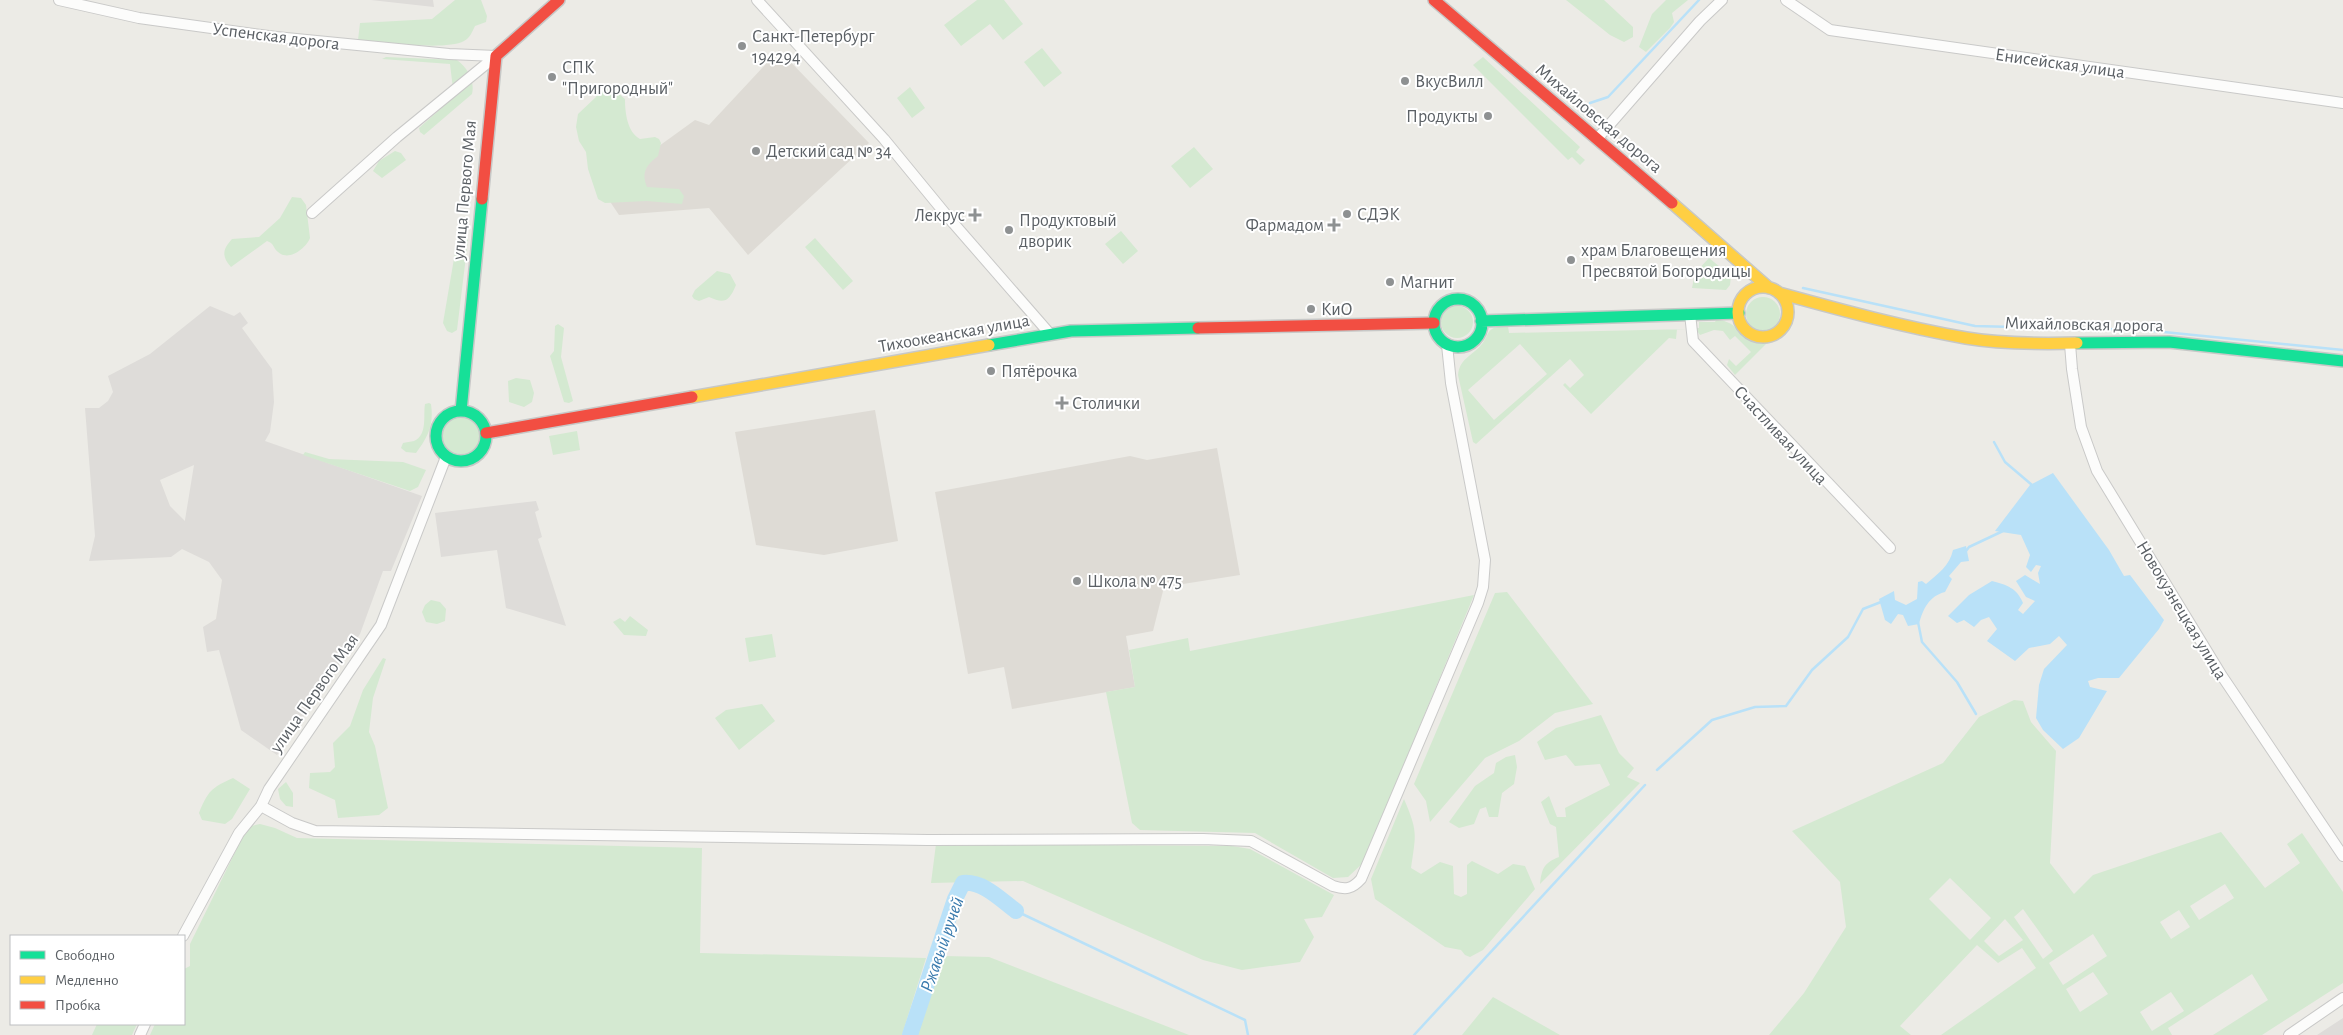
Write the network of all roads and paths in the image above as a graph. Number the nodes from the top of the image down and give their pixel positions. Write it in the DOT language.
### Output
graph roads {
  1 [pos="59,0"];
  2 [pos="559,0"];
  3 [pos="757,0"];
  4 [pos="1434,0"];
  5 [pos="1722,0"];
  6 [pos="1786,0"];
  7 [pos="496,56"];
  8 [pos="2343,103"];
  9 [pos="1597,140"];
  10 [pos="312,213"];
  11 [pos="1742,264"];
  12 [pos="1774,291"];
  13 [pos="1744,296"];
  14 [pos="1828,308"];
  15 [pos="1739,313"];
  16 [pos="1690,314"];
  17 [pos="1787,319"];
  18 [pos="1481,321"];
  19 [pos="1434,323"];
  20 [pos="1050,334"];
  21 [pos="2070,344"];
  22 [pos="1448,345"];
  23 [pos="2343,361"];
  24 [pos="461,411"];
  25 [pos="486,433"];
  26 [pos="446,457"];
  27 [pos="1890,548"];
  28 [pos="261,806"];
  29 [pos="2343,856"];
  30 [pos="184,935"];
  31 [pos="2343,998"];
  32 [pos="2290,1035"];
  1 -- 7 [label="street, Успенская дорога"];
  2 -- 7 [label="street"];
  3 -- 20 [label="street"];
  4 -- 9 [label="street, Михайловская дорога"];
  5 -- 9 [label="street"];
  6 -- 8 [label="street, Енисейская улица"];
  7 -- 10 [label="street"];
  7 -- 24 [label="street, улица Первого Мая"];
  9 -- 11 [label="street, Михайловская дорога"];
  11 -- 12 [label="street, Михайловская дорога"];
  11 -- 13 [label="street"];
  12 -- 13 [label="street"];
  12 -- 14 [label="street, Михайловская дорога"];
  12 -- 17 [label="street"];
  13 -- 15 [label="street"];
  14 -- 17 [label="street, Михайловская дорога"];
  14 -- 21 [label="street, Михайловская дорога"];
  15 -- 16 [label="street"];
  15 -- 17 [label="street"];
  16 -- 18 [label="street"];
  16 -- 27 [label="street, Счастливая улица"];
  18 -- 19 [label="street"];
  18 -- 22 [label="street"];
  19 -- 20 [label="street, Тихоокеанская улица"];
  19 -- 22 [label="street"];
  20 -- 25 [label="street, Тихоокеанская улица"];
  21 -- 23 [label="street, Михайловская дорога"];
  21 -- 29 [label="street, Новокузнецкая улица"];
  22 -- 28 [label="street"];
  24 -- 25 [label="street"];
  24 -- 26 [label="street"];
  25 -- 26 [label="street"];
  26 -- 28 [label="street, улица Первого Мая"];
  28 -- 30 [label="street, улица Первого Мая"];
  31 -- 32 [label="street"];
}
